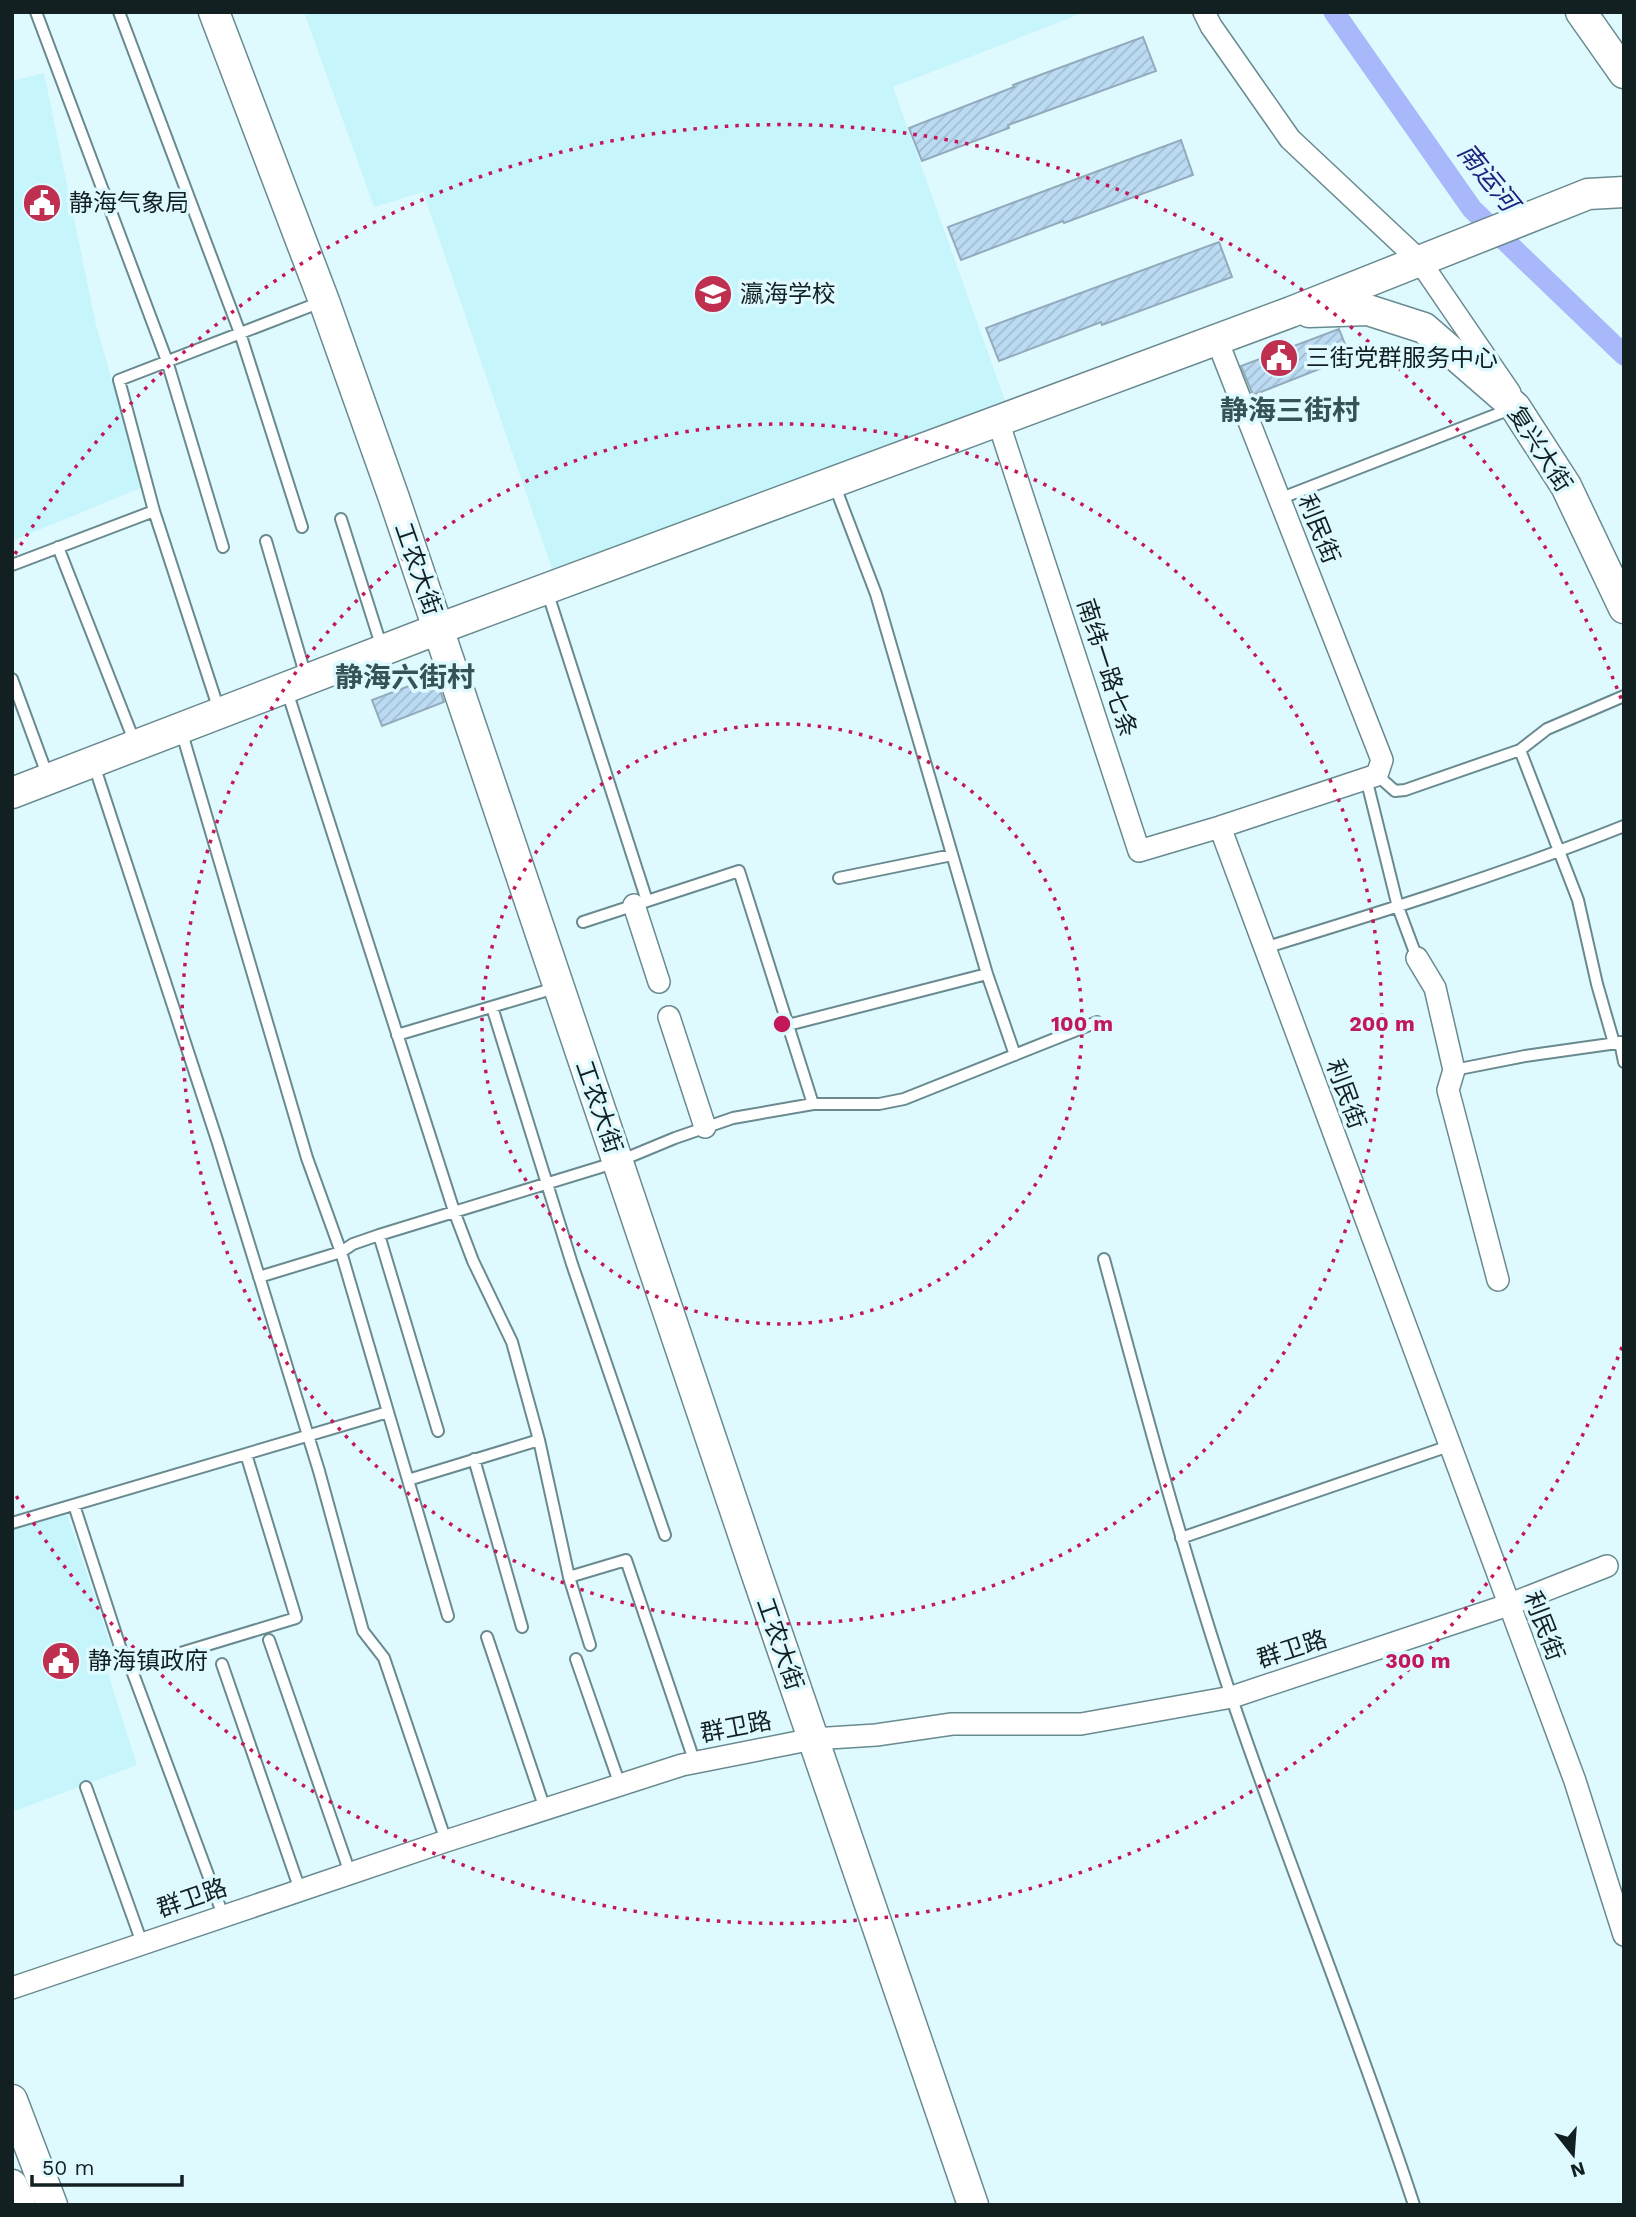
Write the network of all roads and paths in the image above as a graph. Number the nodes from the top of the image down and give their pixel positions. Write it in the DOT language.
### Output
graph roads {
  1 [pos="36,12"];
  2 [pos="119,12"];
  3 [pos="214,12"];
  4 [pos="1204,12"];
  5 [pos="1581,12"];
  6 [pos="1624,73"];
  7 [pos="1624,192"];
  8 [pos="1431,256"];
  9 [pos="324,301"];
  10 [pos="1291,312"];
  11 [pos="240,333"];
  12 [pos="1217,340"];
  13 [pos="167,361"];
  14 [pos="1515,407"];
  15 [pos="998,421"];
  16 [pos="833,482"];
  17 [pos="1279,499"];
  18 [pos="154,511"];
  19 [pos="341,519"];
  20 [pos="302,527"];
  21 [pos="266,541"];
  22 [pos="58,547"];
  23 [pos="223,547"];
  24 [pos="12,565"];
  25 [pos="546,589"];
  26 [pos="1622,597"];
  27 [pos="438,629"];
  28 [pos="383,651"];
  29 [pos="12,679"];
  30 [pos="296,684"];
  31 [pos="1624,696"];
  32 [pos="220,713"];
  33 [pos="180,729"];
  34 [pos="136,746"];
  35 [pos="1520,750"];
  36 [pos="93,763"];
  37 [pos="1371,776"];
  38 [pos="49,779"];
  39 [pos="12,793"];
  40 [pos="1220,827"];
  41 [pos="1624,827"];
  42 [pos="1559,852"];
  43 [pos="952,855"];
  44 [pos="839,878"];
  45 [pos="641,903"];
  46 [pos="1398,907"];
  47 [pos="583,922"];
  48 [pos="1264,948"];
  49 [pos="1417,958"];
  50 [pos="987,974"];
  51 [pos="659,982"];
  52 [pos="558,987"];
  53 [pos="492,1007"];
  54 [pos="669,1017"];
  55 [pos="1097,1022"];
  56 [pos="788,1025"];
  57 [pos="397,1035"];
  58 [pos="1619,1042"];
  59 [pos="1015,1055"];
  60 [pos="1624,1062"];
  61 [pos="1454,1070"];
  62 [pos="813,1104"];
  63 [pos="705,1127"];
  64 [pos="617,1162"];
  65 [pos="547,1183"];
  66 [pos="454,1211"];
  67 [pos="379,1235"];
  68 [pos="341,1252"];
  69 [pos="1104,1259"];
  70 [pos="259,1278"];
  71 [pos="1498,1280"];
  72 [pos="388,1412"];
  73 [pos="438,1431"];
  74 [pos="308,1436"];
  75 [pos="539,1440"];
  76 [pos="1449,1446"];
  77 [pos="246,1454"];
  78 [pos="474,1459"];
  79 [pos="408,1480"];
  80 [pos="74,1505"];
  81 [pos="12,1523"];
  82 [pos="665,1535"];
  83 [pos="1181,1538"];
  84 [pos="1607,1566"];
  85 [pos="569,1577"];
  86 [pos="1508,1605"];
  87 [pos="448,1615"];
  88 [pos="522,1627"];
  89 [pos="488,1637"];
  90 [pos="270,1640"];
  91 [pos="590,1645"];
  92 [pos="576,1659"];
  93 [pos="222,1664"];
  94 [pos="131,1668"];
  95 [pos="1231,1697"];
  96 [pos="813,1739"];
  97 [pos="695,1763"];
  98 [pos="620,1785"];
  99 [pos="86,1787"];
  100 [pos="545,1809"];
  101 [pos="446,1841"];
  102 [pos="350,1873"];
  103 [pos="300,1890"];
  104 [pos="223,1915"];
  105 [pos="1624,1935"];
  106 [pos="142,1943"];
  107 [pos="12,1988"];
  108 [pos="12,2100"];
  109 [pos="12,2185"];
  110 [pos="20,2205"];
  111 [pos="52,2205"];
  112 [pos="973,2205"];
  113 [pos="1415,2205"];
  1 -- 13 [label="lane"];
  2 -- 11 [label="lane"];
  3 -- 9 [label="street, 工农大街"];
  4 -- 8 [label="street"];
  5 -- 6 [label="street"];
  7 -- 8 [label="street"];
  8 -- 10 [label="street"];
  8 -- 14 [label="street"];
  9 -- 11 [label="lane"];
  9 -- 27 [label="street, 工农大街"];
  10 -- 12 [label="street"];
  10 -- 14 [label="street, 复兴大街"];
  11 -- 13 [label="lane"];
  11 -- 20 [label="lane"];
  12 -- 15 [label="street"];
  12 -- 17 [label="street, 利民街"];
  13 -- 18 [label="lane"];
  13 -- 23 [label="lane"];
  14 -- 17 [label="lane"];
  14 -- 26 [label="street, 复兴大街"];
  15 -- 16 [label="street"];
  15 -- 40 [label="street, 南纬一路七条"];
  16 -- 25 [label="street"];
  16 -- 43 [label="lane"];
  17 -- 37 [label="street, 利民街"];
  18 -- 22 [label="lane"];
  18 -- 32 [label="lane"];
  19 -- 28 [label="lane"];
  21 -- 30 [label="lane"];
  22 -- 24 [label="lane"];
  22 -- 34 [label="lane"];
  25 -- 27 [label="street"];
  25 -- 45 [label="lane"];
  27 -- 28 [label="street"];
  27 -- 52 [label="street, 工农大街"];
  28 -- 30 [label="street"];
  29 -- 38 [label="lane"];
  30 -- 32 [label="street"];
  30 -- 57 [label="lane"];
  31 -- 35 [label="lane"];
  32 -- 33 [label="street"];
  33 -- 34 [label="street"];
  33 -- 68 [label="lane"];
  34 -- 36 [label="street"];
  35 -- 37 [label="lane"];
  35 -- 42 [label="lane"];
  36 -- 38 [label="street"];
  36 -- 70 [label="lane"];
  37 -- 40 [label="street"];
  37 -- 46 [label="lane"];
  38 -- 39 [label="street"];
  40 -- 48 [label="street, 利民街"];
  41 -- 42 [label="lane"];
  42 -- 46 [label="lane"];
  42 -- 58 [label="lane"];
  43 -- 44 [label="lane"];
  43 -- 50 [label="lane"];
  45 -- 47 [label="lane"];
  45 -- 51 [label="street"];
  45 -- 56 [label="lane"];
  46 -- 48 [label="lane"];
  46 -- 49 [label="lane"];
  48 -- 76 [label="street, 利民街"];
  49 -- 61 [label="street"];
  50 -- 56 [label="lane"];
  50 -- 59 [label="lane"];
  52 -- 53 [label="lane"];
  52 -- 64 [label="street, 工农大街"];
  53 -- 57 [label="lane"];
  53 -- 65 [label="lane"];
  54 -- 63 [label="street"];
  55 -- 59 [label="lane"];
  56 -- 62 [label="lane"];
  57 -- 66 [label="lane"];
  58 -- 60 [label="lane"];
  58 -- 61 [label="lane"];
  59 -- 62 [label="lane"];
  61 -- 71 [label="street"];
  62 -- 63 [label="lane"];
  63 -- 64 [label="lane"];
  64 -- 65 [label="lane"];
  64 -- 96 [label="street, 工农大街"];
  65 -- 66 [label="lane"];
  65 -- 82 [label="lane"];
  66 -- 67 [label="lane"];
  66 -- 75 [label="lane"];
  67 -- 68 [label="lane"];
  67 -- 73 [label="lane"];
  68 -- 70 [label="lane"];
  68 -- 72 [label="lane"];
  69 -- 83 [label="lane"];
  70 -- 74 [label="lane"];
  72 -- 74 [label="lane"];
  72 -- 79 [label="lane"];
  74 -- 77 [label="lane"];
  74 -- 101 [label="lane"];
  75 -- 78 [label="lane"];
  75 -- 85 [label="lane"];
  76 -- 83 [label="lane"];
  76 -- 86 [label="street, 利民街"];
  77 -- 80 [label="lane"];
  77 -- 94 [label="lane"];
  78 -- 79 [label="lane"];
  78 -- 88 [label="lane"];
  79 -- 87 [label="lane"];
  80 -- 81 [label="lane"];
  80 -- 94 [label="lane"];
  83 -- 95 [label="lane"];
  84 -- 86 [label="street, 群卫路"];
  85 -- 91 [label="lane"];
  85 -- 97 [label="lane"];
  86 -- 95 [label="street, 群卫路"];
  86 -- 105 [label="street, 利民街"];
  89 -- 100 [label="lane"];
  90 -- 102 [label="lane"];
  92 -- 98 [label="lane"];
  93 -- 103 [label="lane"];
  94 -- 104 [label="lane"];
  95 -- 96 [label="street, 群卫路"];
  95 -- 113 [label="lane"];
  96 -- 97 [label="street, 群卫路"];
  96 -- 112 [label="street, 工农大街"];
  97 -- 98 [label="street, 群卫路"];
  98 -- 100 [label="street, 群卫路"];
  99 -- 106 [label="lane"];
  100 -- 101 [label="street, 群卫路"];
  101 -- 102 [label="street, 群卫路"];
  102 -- 103 [label="street, 群卫路"];
  103 -- 104 [label="street, 群卫路"];
  104 -- 106 [label="street, 群卫路"];
  106 -- 107 [label="street, 群卫路"];
  108 -- 111 [label="street"];
  109 -- 110 [label="street"];
}
